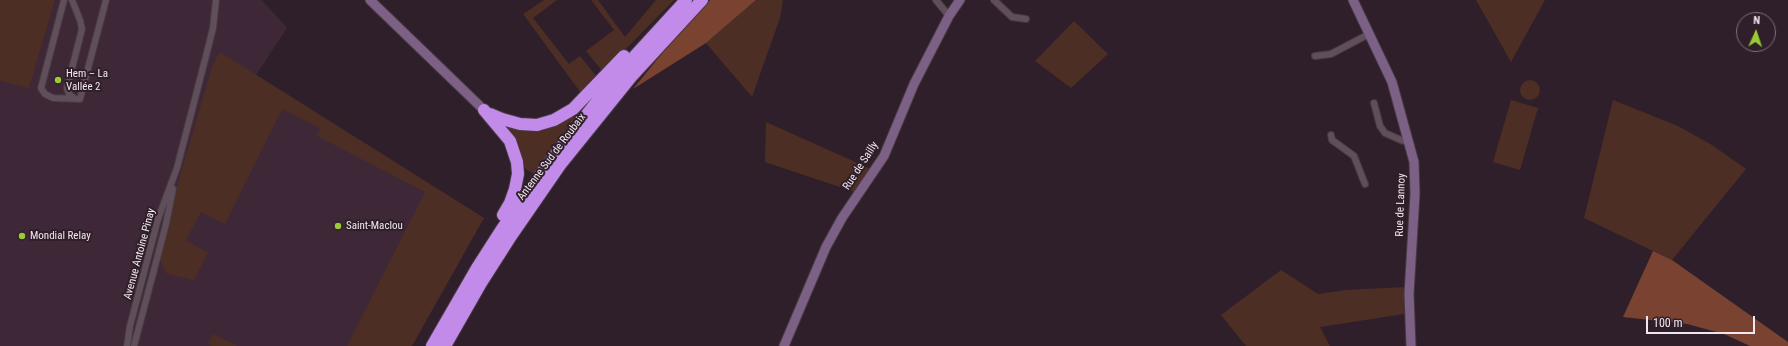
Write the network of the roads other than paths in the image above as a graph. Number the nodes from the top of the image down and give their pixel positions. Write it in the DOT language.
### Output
graph roads {
  1 [pos="64,0"];
  2 [pos="72,0"];
  3 [pos="106,0"];
  4 [pos="216,0"];
  5 [pos="370,0"];
  6 [pos="686,0"];
  7 [pos="702,0"];
  8 [pos="936,0"];
  9 [pos="994,0"];
  10 [pos="1353,0"];
  11 [pos="957,1"];
  12 [pos="949,16"];
  13 [pos="669,18"];
  14 [pos="1026,19"];
  15 [pos="1369,34"];
  16 [pos="1315,56"];
  17 [pos="80,99"];
  18 [pos="1374,103"];
  19 [pos="484,110"];
  20 [pos="1331,135"];
  21 [pos="1409,142"];
  22 [pos="177,168"];
  23 [pos="1365,184"];
  24 [pos="144,273"];
  25 [pos="153,276"];
  26 [pos="446,321"];
  27 [pos="127,346"];
  28 [pos="134,346"];
  29 [pos="432,346"];
  30 [pos="445,346"];
  31 [pos="784,346"];
  32 [pos="1411,346"];
  1 -- 17 [label="street"];
  2 -- 17 [label="street"];
  3 -- 17 [label="street"];
  4 -- 22 [label="street, Avenue Antoine Pinay"];
  5 -- 19 [label="main road"];
  6 -- 13 [label="highway, Antenne Sud de Roubaix"];
  7 -- 30 [label="highway, Antenne Sud de Roubaix"];
  8 -- 12 [label="street"];
  9 -- 14 [label="street"];
  10 -- 15 [label="main road, Rue de Lannoy"];
  11 -- 12 [label="main road, Rue de Sailly"];
  12 -- 31 [label="main road, Rue de Sailly"];
  13 -- 19 [label="highway"];
  13 -- 26 [label="highway, Antenne Sud de Roubaix"];
  15 -- 16 [label="street"];
  15 -- 21 [label="main road, Rue de Lannoy"];
  18 -- 21 [label="street"];
  19 -- 26 [label="highway"];
  20 -- 23 [label="street"];
  21 -- 32 [label="main road, Rue de Lannoy"];
  22 -- 24 [label="street, Avenue Antoine Pinay"];
  22 -- 25 [label="street, Avenue Antoine Pinay"];
  24 -- 25 [label="street"];
  24 -- 27 [label="street, Avenue Antoine Pinay"];
  25 -- 28 [label="street, Avenue Antoine Pinay"];
  26 -- 29 [label="highway, Antenne Sud de Roubaix"];
}
